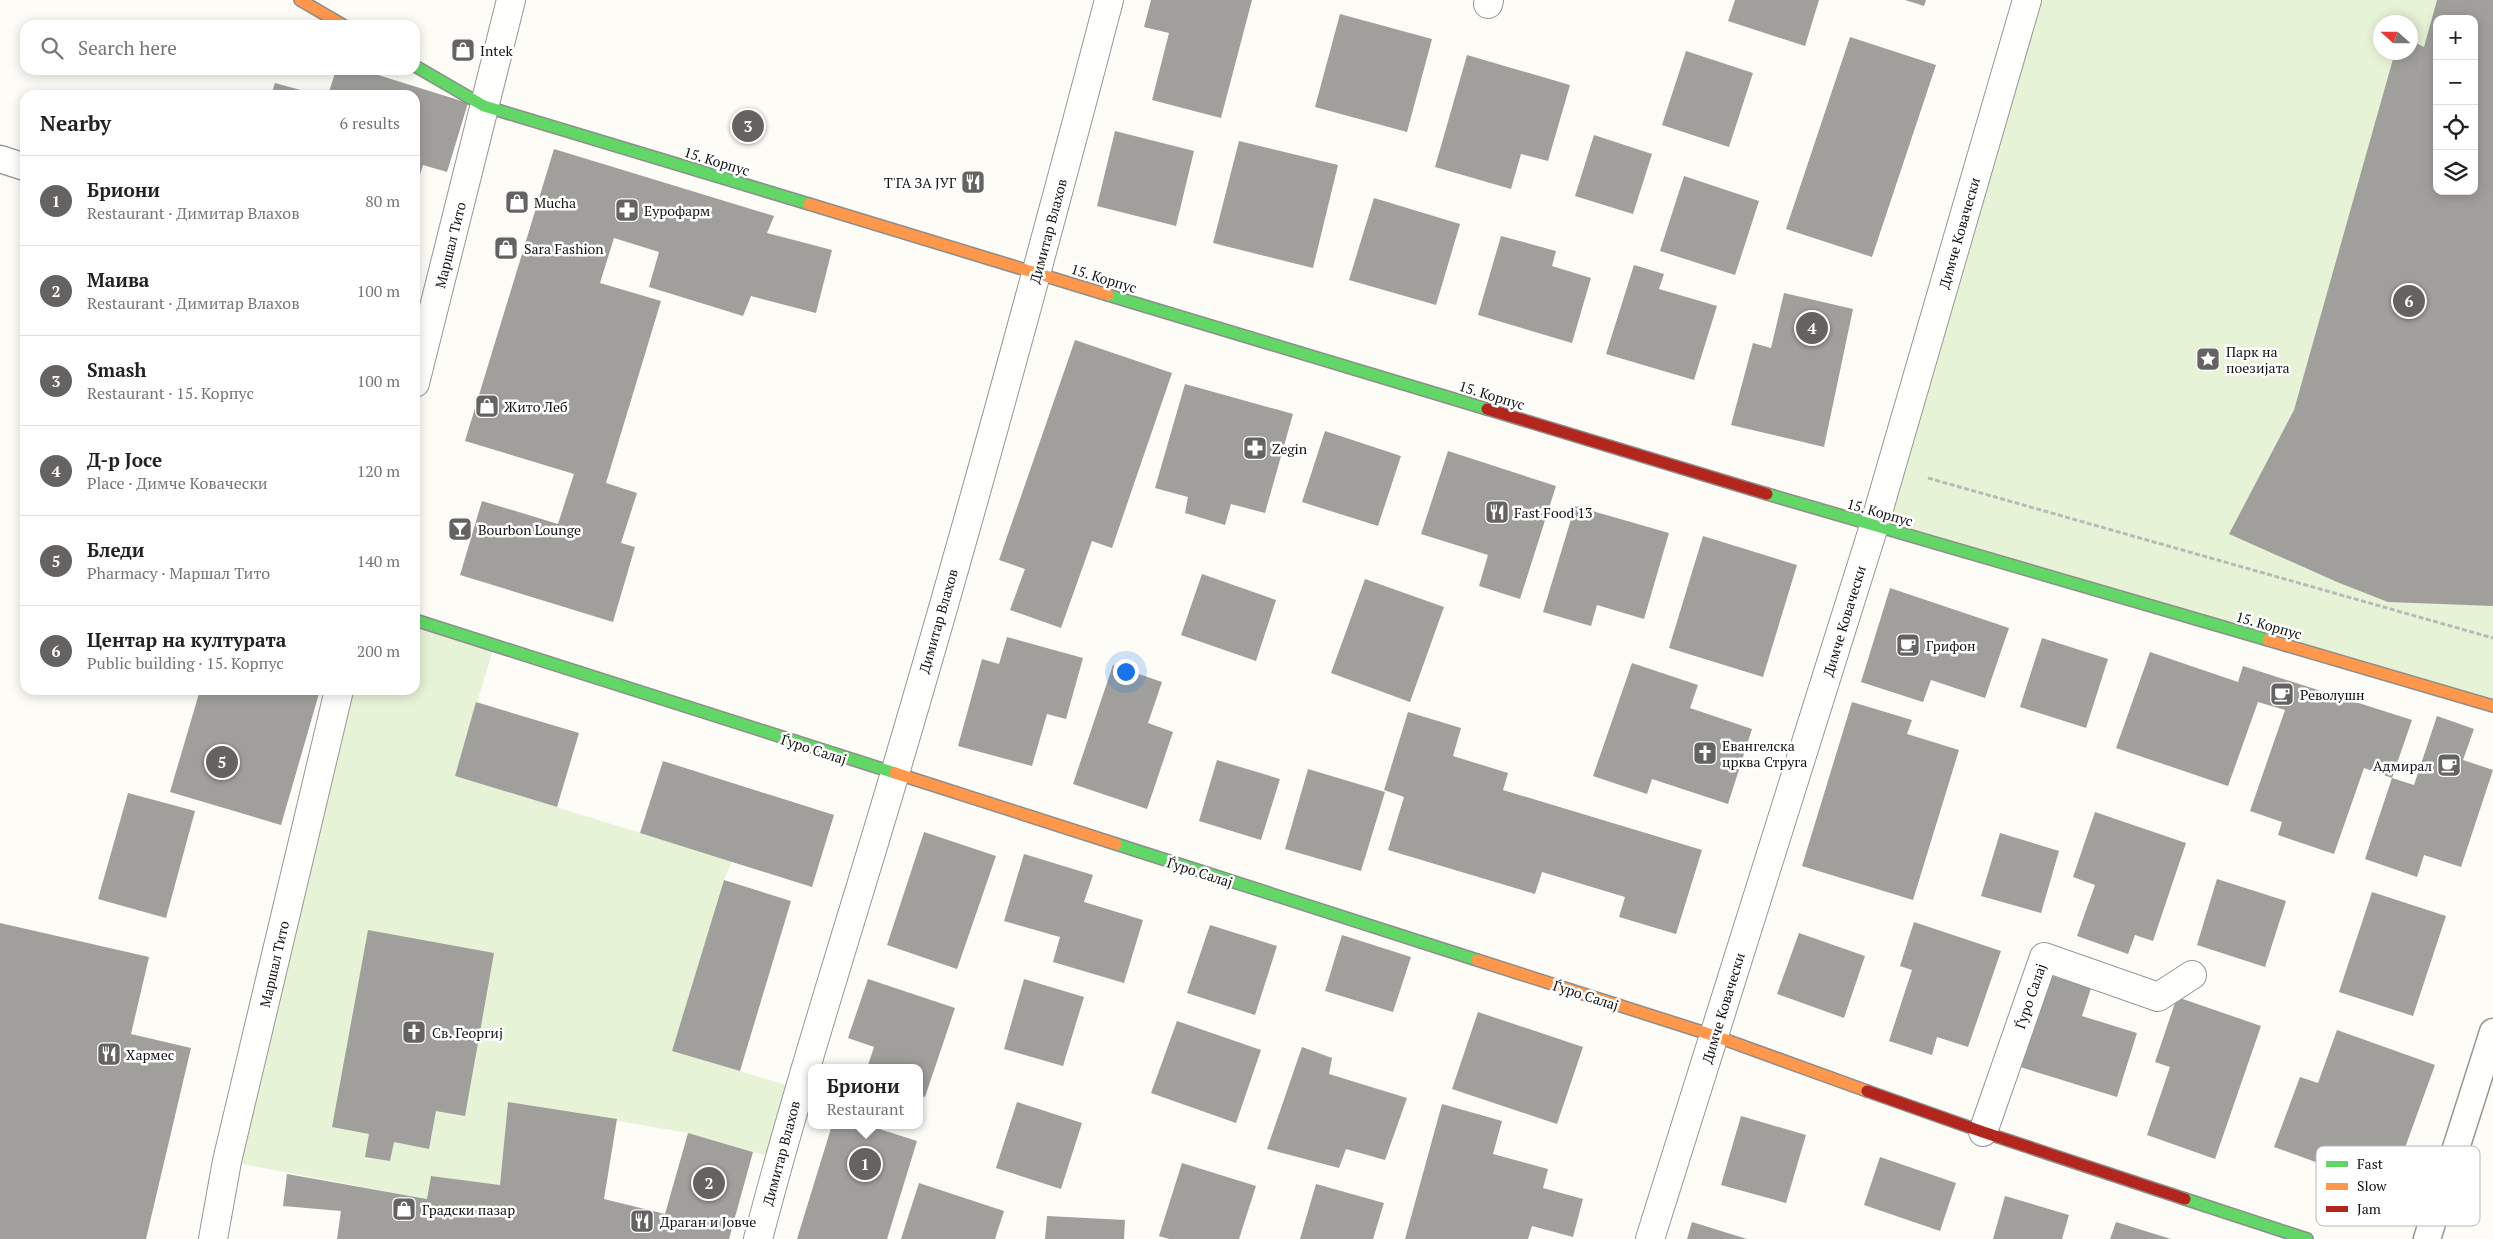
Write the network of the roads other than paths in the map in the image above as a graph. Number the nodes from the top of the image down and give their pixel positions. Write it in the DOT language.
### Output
graph roads {
  1 [pos="300,0"];
  2 [pos="511,0"];
  3 [pos="1108,0"];
  4 [pos="2027,0"];
  5 [pos="334,20"];
  6 [pos="420,69"];
  7 [pos="484,106"];
  8 [pos="0,159"];
  9 [pos="20,165"];
  10 [pos="1037,273"];
  11 [pos="420,363"];
  12 [pos="1874,526"];
  13 [pos="420,622"];
  14 [pos="339,695"];
  15 [pos="2493,706"];
  16 [pos="894,774"];
  17 [pos="2192,975"];
  18 [pos="2493,1032"];
  19 [pos="1714,1036"];
  20 [pos="1982,1132"];
  21 [pos="2457,1146"];
  22 [pos="2431,1226"];
  23 [pos="213,1239"];
  24 [pos="758,1239"];
  25 [pos="1650,1239"];
  26 [pos="2307,1239"];
  27 [pos="2427,1239"];
  1 -- 5 [label="street"];
  2 -- 7 [label="street, Маршал Тито"];
  3 -- 10 [label="street, Димитар Влахов"];
  4 -- 12 [label="street, Димче Ковачески"];
  6 -- 7 [label="street, 15. Корпус"];
  7 -- 10 [label="street, 15. Корпус"];
  7 -- 11 [label="street, Маршал Тито"];
  8 -- 9 [label="lane"];
  10 -- 12 [label="street, 15. Корпус"];
  10 -- 16 [label="street, Димитар Влахов"];
  12 -- 15 [label="street, 15. Корпус"];
  12 -- 19 [label="street, Димче Ковачески"];
  13 -- 16 [label="street, Ѓуро Салај"];
  14 -- 23 [label="street, Маршал Тито"];
  16 -- 19 [label="street, Ѓуро Салај"];
  16 -- 24 [label="street, Димитар Влахов"];
  17 -- 20 [label="street, Ѓуро Салај"];
  18 -- 21 [label="lane"];
  19 -- 20 [label="street, Ѓуро Салај"];
  19 -- 25 [label="street, Димче Ковачески"];
  20 -- 26 [label="street, Ѓуро Салај"];
  22 -- 27 [label="lane"];
}
